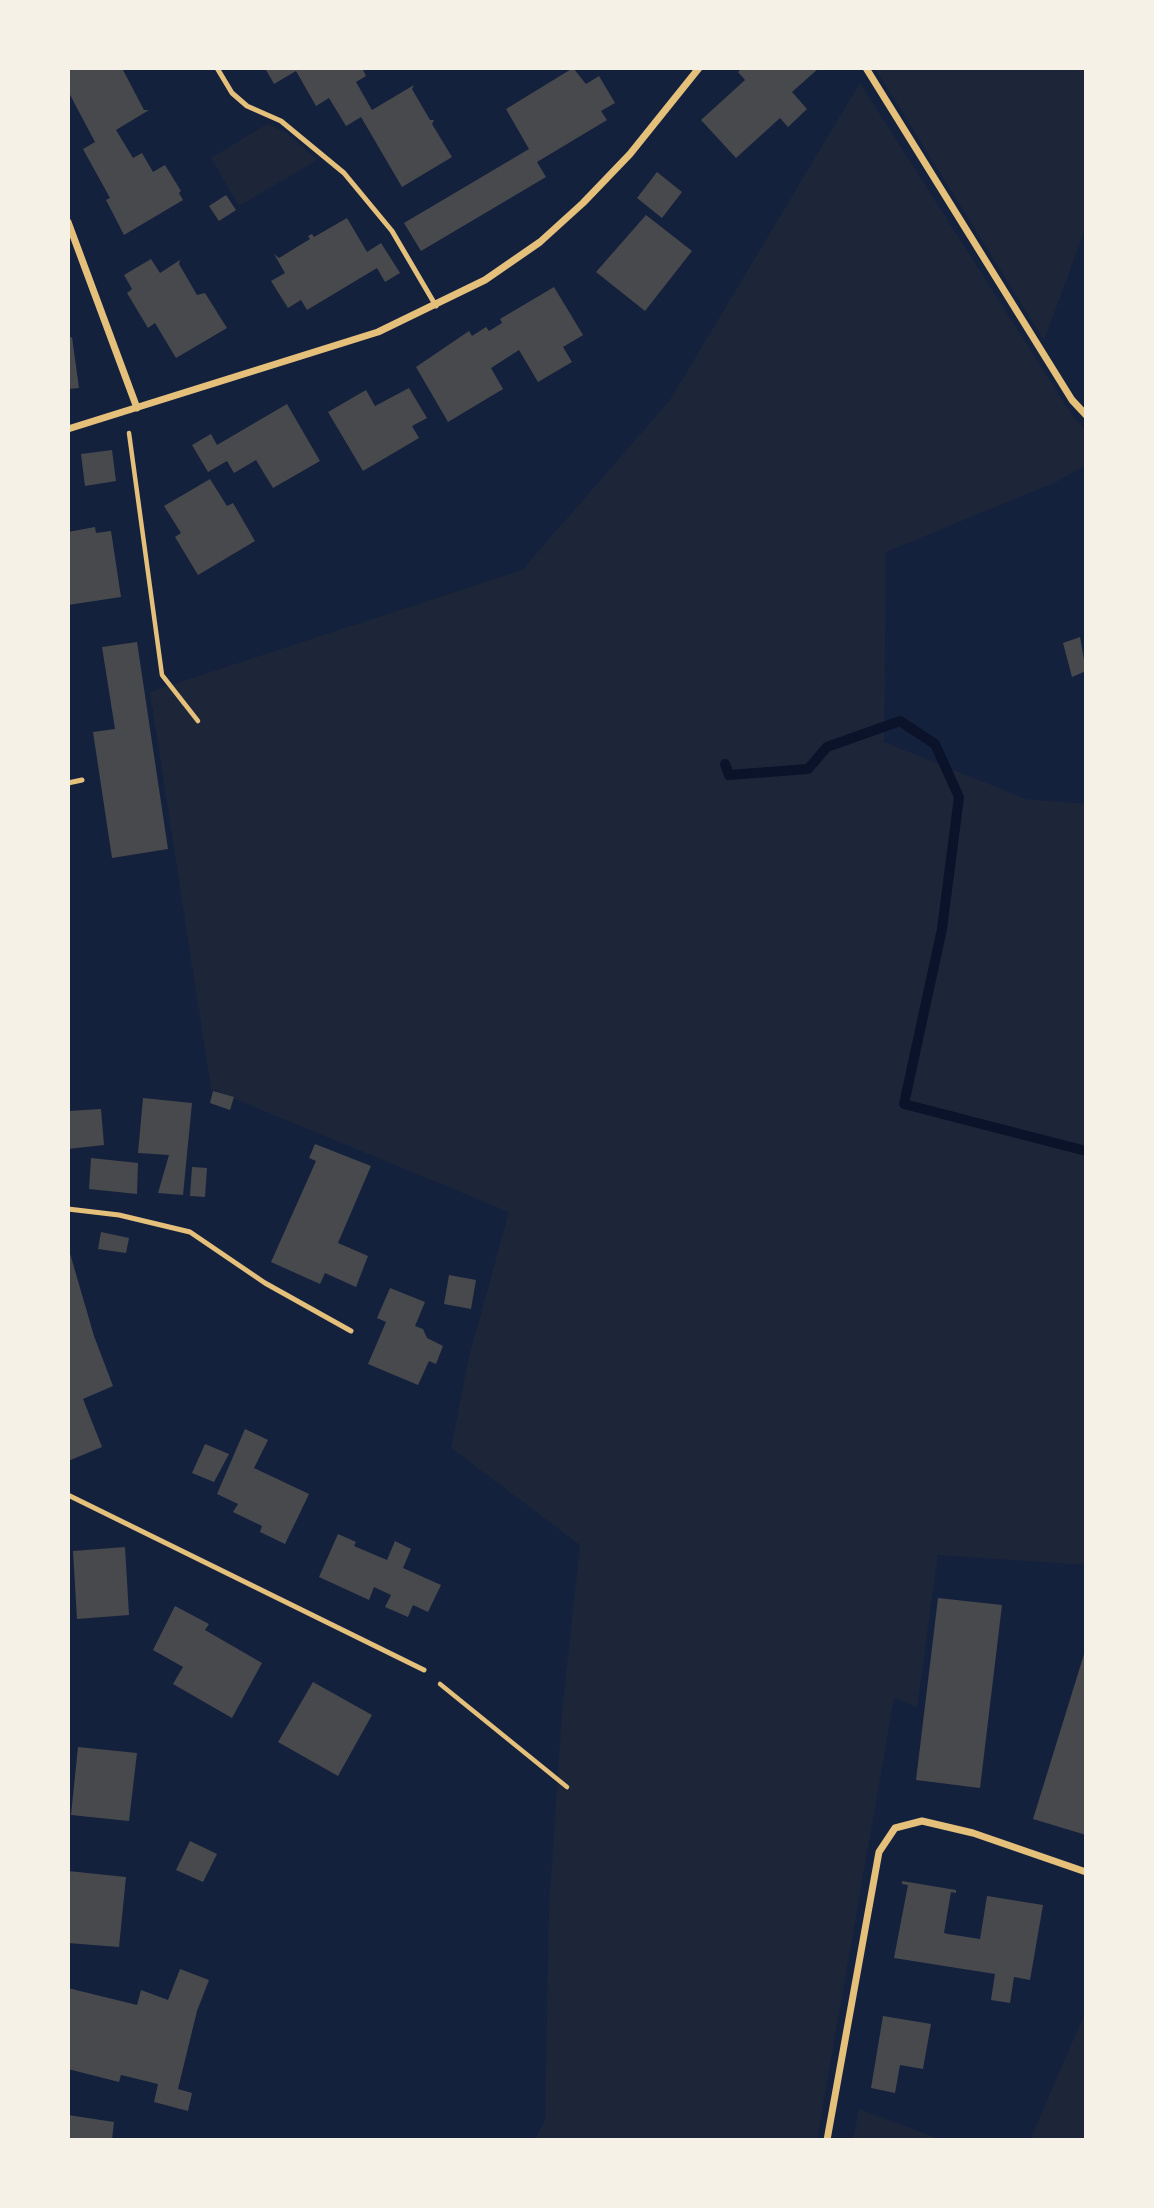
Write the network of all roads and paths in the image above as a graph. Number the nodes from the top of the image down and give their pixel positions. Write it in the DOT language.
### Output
graph roads {
  1 [pos="218,68"];
  2 [pos="699,68"];
  3 [pos="866,68"];
  4 [pos="68,222"];
  5 [pos="436,306"];
  6 [pos="137,408"];
  7 [pos="126,411"];
  8 [pos="1086,415"];
  9 [pos="68,429"];
  10 [pos="198,721"];
  11 [pos="82,780"];
  12 [pos="68,783"];
  13 [pos="68,1209"];
  14 [pos="351,1331"];
  15 [pos="68,1494"];
  16 [pos="424,1670"];
  17 [pos="567,1787"];
  18 [pos="1086,1872"];
  19 [pos="828,2140"];
  1 -- 5 [label="lane"];
  2 -- 5 [label="street"];
  3 -- 8 [label="street"];
  4 -- 6 [label="street"];
  5 -- 6 [label="street"];
  6 -- 7 [label="street"];
  7 -- 9 [label="street"];
  7 -- 10 [label="path"];
  11 -- 12 [label="lane"];
  13 -- 14 [label="lane"];
  15 -- 16 [label="lane"];
  16 -- 17 [label="path"];
  18 -- 19 [label="street"];
}
